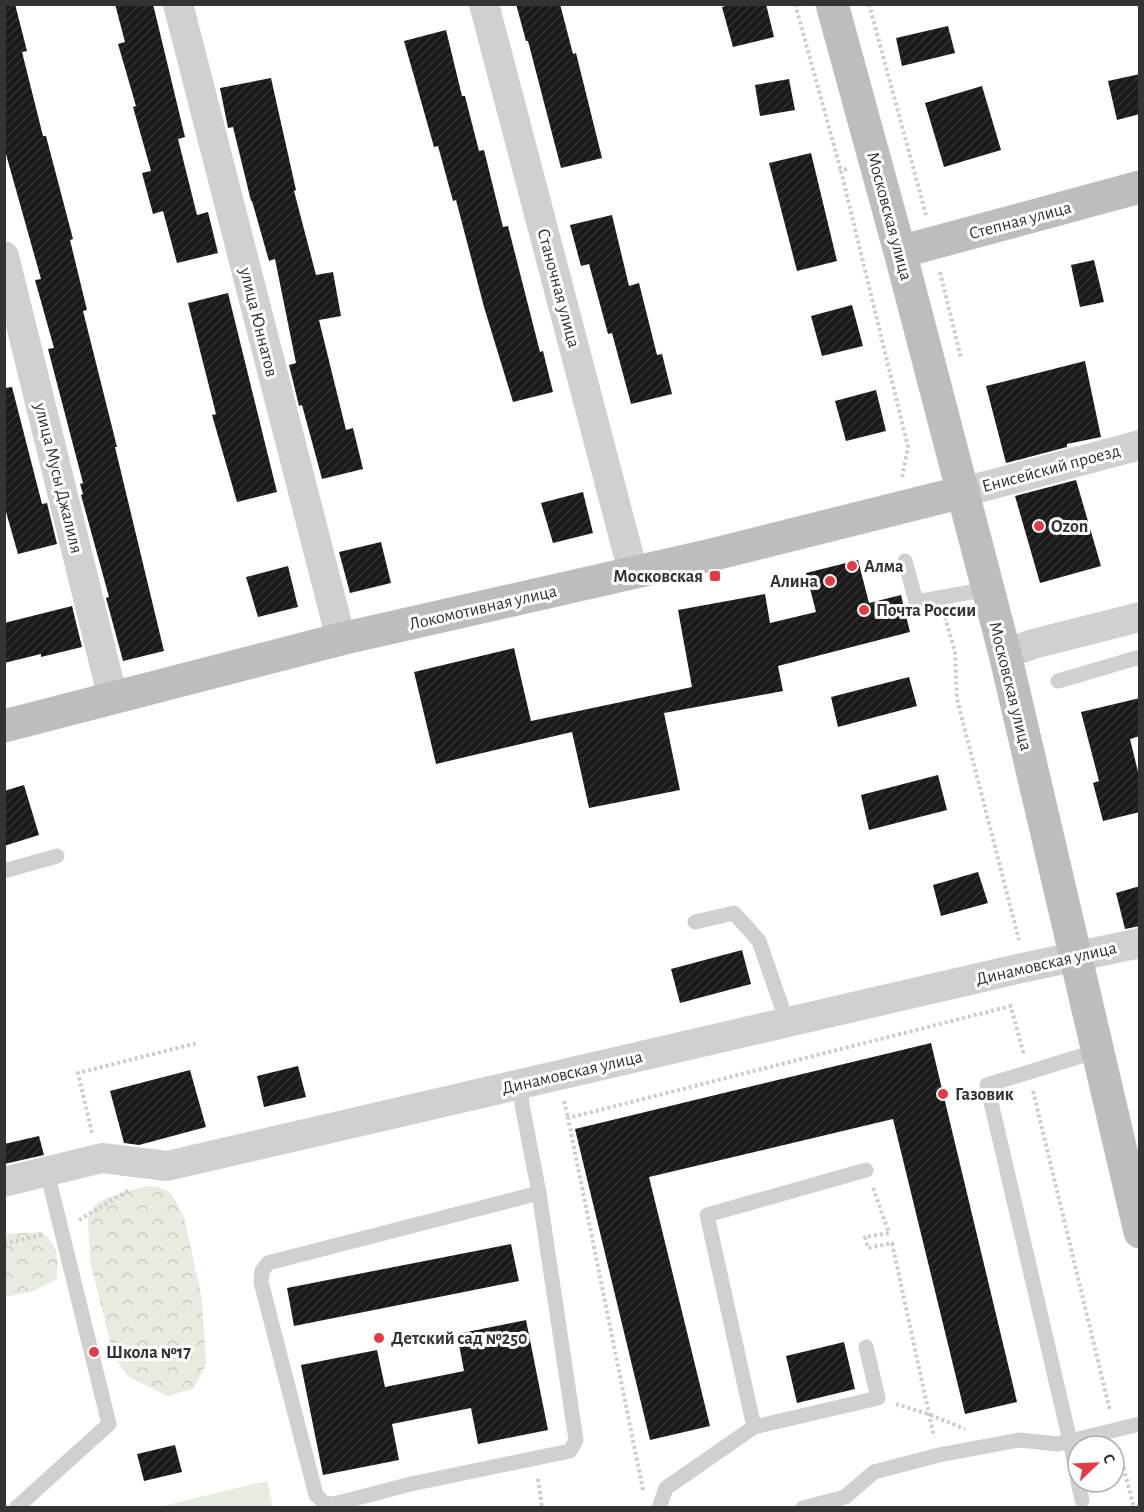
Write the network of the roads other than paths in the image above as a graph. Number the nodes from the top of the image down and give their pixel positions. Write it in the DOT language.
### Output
graph roads {
  1 [pos="178,4"];
  2 [pos="484,4"];
  3 [pos="832,4"];
  4 [pos="1140,187"];
  5 [pos="900,252"];
  6 [pos="4,256"];
  7 [pos="1140,445"];
  8 [pos="963,492"];
  9 [pos="905,561"];
  10 [pos="633,572"];
  11 [pos="988,589"];
  12 [pos="1140,617"];
  13 [pos="341,639"];
  14 [pos="1005,654"];
  15 [pos="1140,657"];
  16 [pos="1058,681"];
  17 [pos="113,699"];
  18 [pos="4,726"];
  19 [pos="57,856"];
  20 [pos="4,871"];
  21 [pos="695,922"];
  22 [pos="1140,943"];
  23 [pos="1075,956"];
  24 [pos="787,1022"];
  25 [pos="1097,1051"];
  26 [pos="521,1084"];
  27 [pos="866,1170"];
  28 [pos="47,1172"];
  29 [pos="4,1182"];
  30 [pos="539,1193"];
  31 [pos="1140,1232"];
  32 [pos="866,1347"];
  33 [pos="1140,1424"];
  34 [pos="754,1427"];
  35 [pos="1068,1434"];
  36 [pos="1099,1434"];
  37 [pos="1066,1443"];
  38 [pos="1081,1494"];
  39 [pos="1082,1500"];
  40 [pos="16,1508"];
  41 [pos="659,1508"];
  42 [pos="803,1508"];
  1 -- 13 [label="street, улица Юннатов"];
  2 -- 10 [label="street, Станочная улица"];
  3 -- 5 [label="street, Московская улица"];
  4 -- 5 [label="street, Степная улица"];
  5 -- 8 [label="street, Московская улица"];
  6 -- 17 [label="street, улица Мусы Джалиля"];
  7 -- 8 [label="street, Енисейский проезд"];
  8 -- 10 [label="street, Локомотивная улица"];
  8 -- 11 [label="street, Московская улица"];
  9 -- 11 [label="lane"];
  10 -- 13 [label="street, Локомотивная улица"];
  11 -- 14 [label="street, Московская улица"];
  12 -- 14 [label="street"];
  13 -- 17 [label="street, Локомотивная улица"];
  14 -- 23 [label="street, Московская улица"];
  15 -- 16 [label="lane"];
  17 -- 18 [label="street, Локомотивная улица"];
  19 -- 20 [label="lane"];
  21 -- 24 [label="lane"];
  22 -- 23 [label="street, Динамовская улица"];
  23 -- 24 [label="street, Динамовская улица"];
  23 -- 25 [label="street, Московская улица"];
  24 -- 26 [label="street, Динамовская улица"];
  25 -- 31 [label="street, Московская улица"];
  25 -- 35 [label="lane"];
  26 -- 28 [label="street, Динамовская улица"];
  26 -- 30 [label="lane"];
  27 -- 34 [label="lane"];
  28 -- 29 [label="street, Динамовская улица"];
  28 -- 40 [label="lane"];
  30 -- 30 [label="lane"];
  32 -- 34 [label="lane"];
  33 -- 36 [label="lane"];
  34 -- 41 [label="lane"];
  37 -- 42 [label="lane"];
  38 -- 39 [label="lane"];
}
